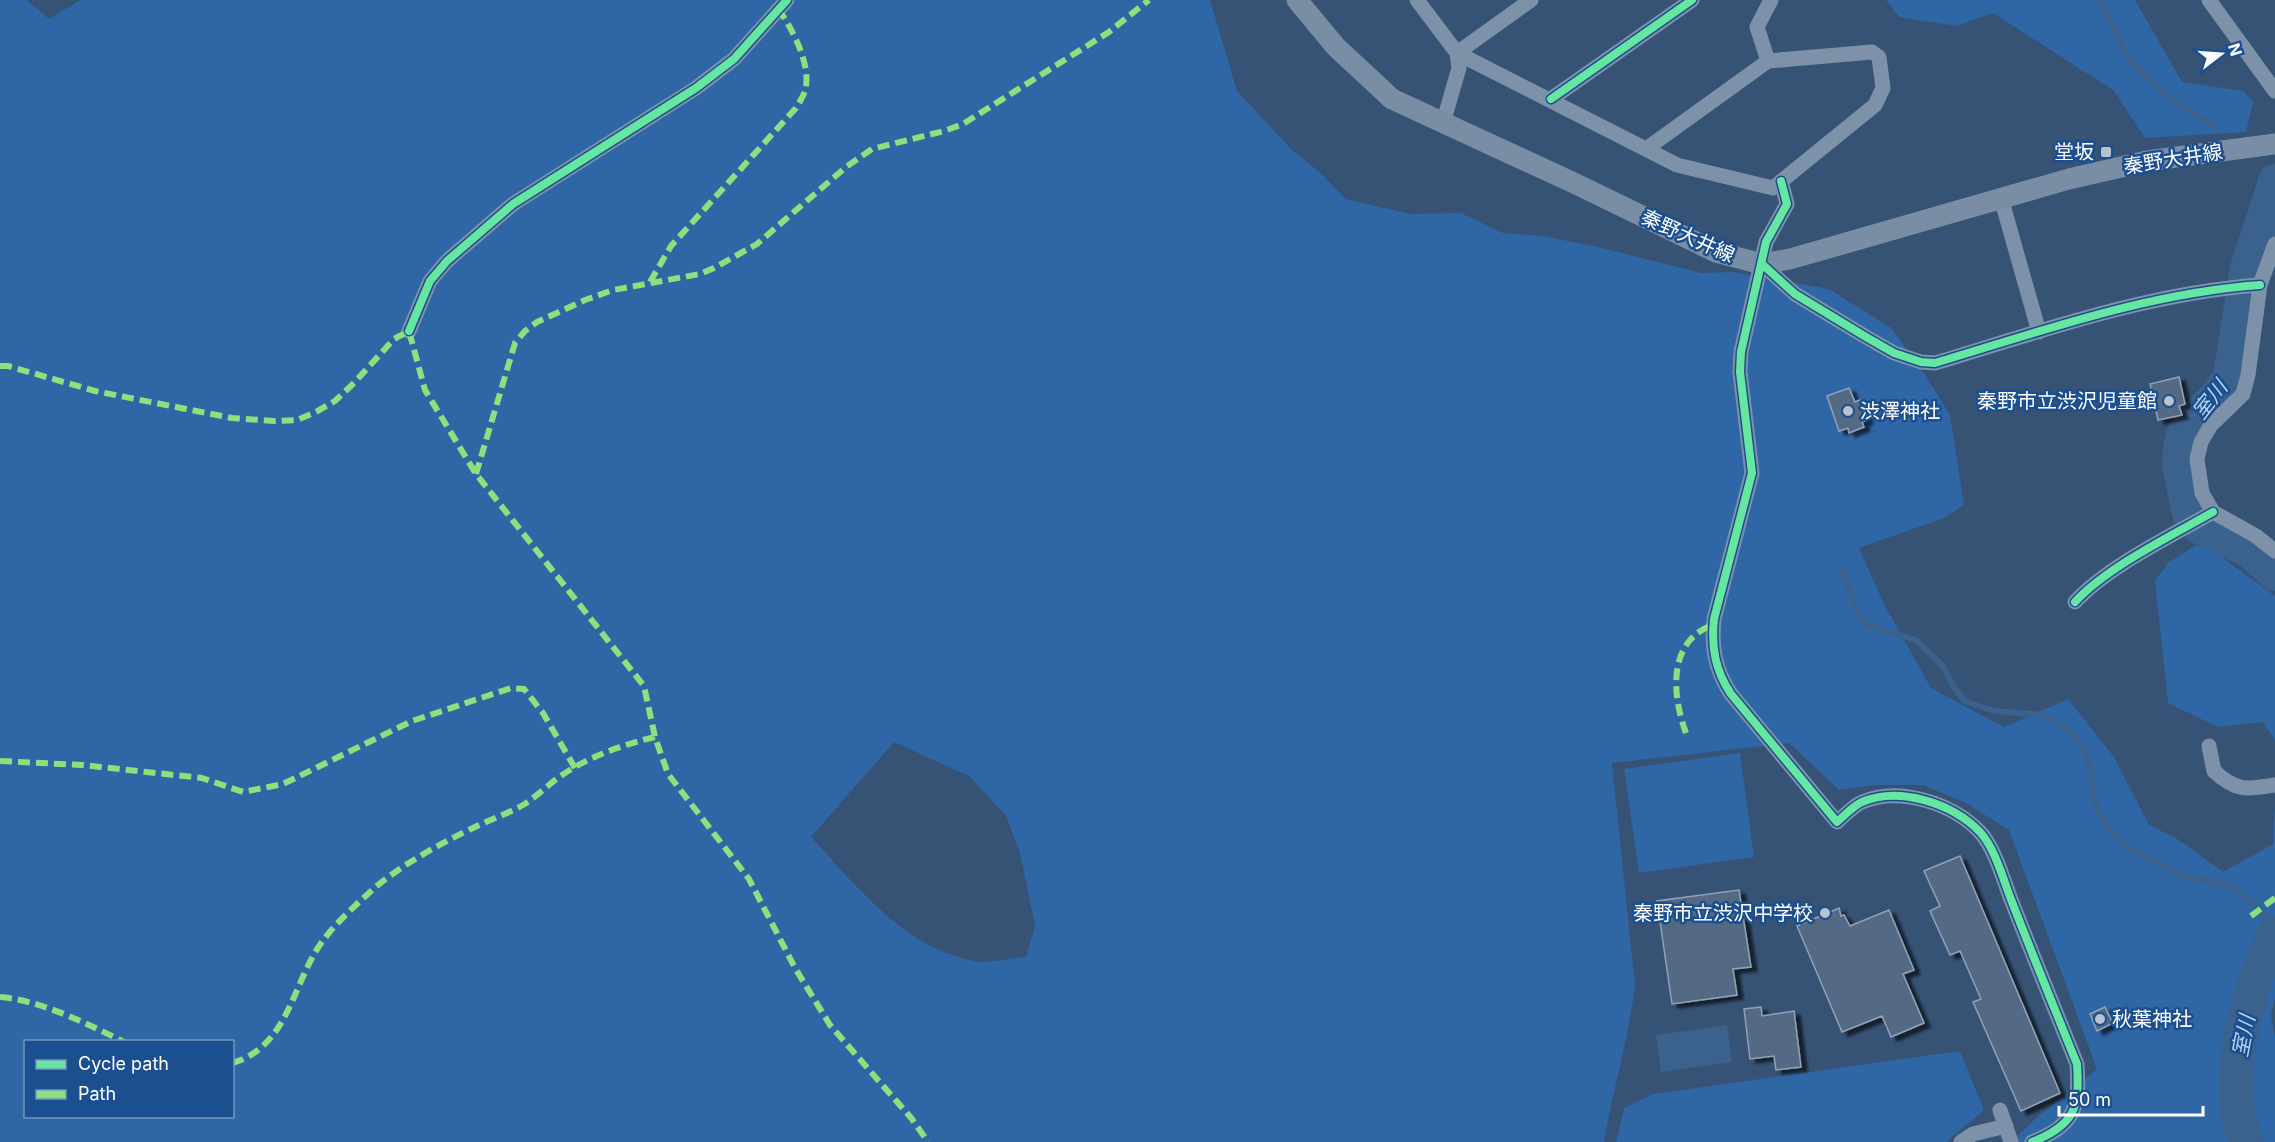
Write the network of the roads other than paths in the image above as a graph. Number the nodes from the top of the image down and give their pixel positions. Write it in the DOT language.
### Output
graph roads {
  1 [pos="787,0"];
  2 [pos="1298,0"];
  3 [pos="1417,0"];
  4 [pos="1531,0"];
  5 [pos="1692,0"];
  6 [pos="1771,0"];
  7 [pos="2209,0"];
  8 [pos="1457,53"];
  9 [pos="1768,61"];
  10 [pos="2275,91"];
  11 [pos="1551,99"];
  12 [pos="1443,123"];
  13 [pos="2275,144"];
  14 [pos="1646,149"];
  15 [pos="1781,181"];
  16 [pos="2001,198"];
  17 [pos="2275,244"];
  18 [pos="1762,264"];
  19 [pos="2257,285"];
  20 [pos="409,331"];
  21 [pos="2039,332"];
  22 [pos="2209,514"];
  23 [pos="2275,551"];
  24 [pos="2075,602"];
  25 [pos="2209,746"];
  26 [pos="2275,785"];
  27 [pos="2000,1110"];
  28 [pos="2006,1126"];
  29 [pos="1961,1142"];
  30 [pos="2011,1142"];
  31 [pos="2032,1142"];
  1 -- 20 [label="street"];
  2 -- 12 [label="main road, 秦野大井線"];
  3 -- 8 [label="street"];
  4 -- 8 [label="street"];
  5 -- 11 [label="street"];
  6 -- 9 [label="street"];
  7 -- 10 [label="street"];
  8 -- 11 [label="street"];
  8 -- 12 [label="street"];
  9 -- 14 [label="street"];
  9 -- 15 [label="street"];
  11 -- 14 [label="street"];
  12 -- 18 [label="main road, 秦野大井線"];
  13 -- 16 [label="main road, 秦野大井線"];
  14 -- 15 [label="street"];
  15 -- 18 [label="street"];
  16 -- 18 [label="main road, 秦野大井線"];
  16 -- 21 [label="street"];
  17 -- 19 [label="street"];
  18 -- 21 [label="street"];
  18 -- 31 [label="street"];
  19 -- 21 [label="street"];
  19 -- 22 [label="street"];
  22 -- 23 [label="street"];
  22 -- 24 [label="street"];
  25 -- 26 [label="street"];
  27 -- 28 [label="street"];
  28 -- 29 [label="street"];
  28 -- 30 [label="street"];
}
